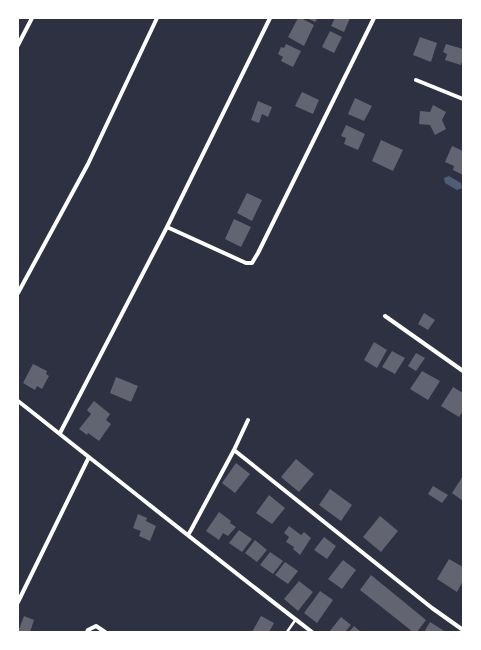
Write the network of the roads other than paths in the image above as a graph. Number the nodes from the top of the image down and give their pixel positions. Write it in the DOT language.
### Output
graph roads {
  1 [pos="32,18"];
  2 [pos="157,18"];
  3 [pos="270,18"];
  4 [pos="374,18"];
  5 [pos="18,44"];
  6 [pos="416,80"];
  7 [pos="463,99"];
  8 [pos="167,227"];
  9 [pos="18,293"];
  10 [pos="385,316"];
  11 [pos="463,371"];
  12 [pos="18,401"];
  13 [pos="248,420"];
  14 [pos="60,433"];
  15 [pos="234,450"];
  16 [pos="89,457"];
  17 [pos="188,535"];
  18 [pos="18,602"];
  19 [pos="296,620"];
  20 [pos="463,630"];
  21 [pos="86,632"];
  22 [pos="105,632"];
  23 [pos="288,632"];
  24 [pos="312,632"];
  1 -- 5 [label="street"];
  2 -- 9 [label="street"];
  3 -- 8 [label="street"];
  4 -- 8 [label="street"];
  6 -- 7 [label="street"];
  8 -- 14 [label="street"];
  10 -- 11 [label="street"];
  12 -- 14 [label="street"];
  13 -- 15 [label="street"];
  14 -- 16 [label="street"];
  15 -- 17 [label="street"];
  15 -- 20 [label="street"];
  16 -- 17 [label="street"];
  16 -- 18 [label="street"];
  17 -- 19 [label="street"];
  19 -- 23 [label="lane"];
  19 -- 24 [label="street"];
  21 -- 22 [label="street"];
}
